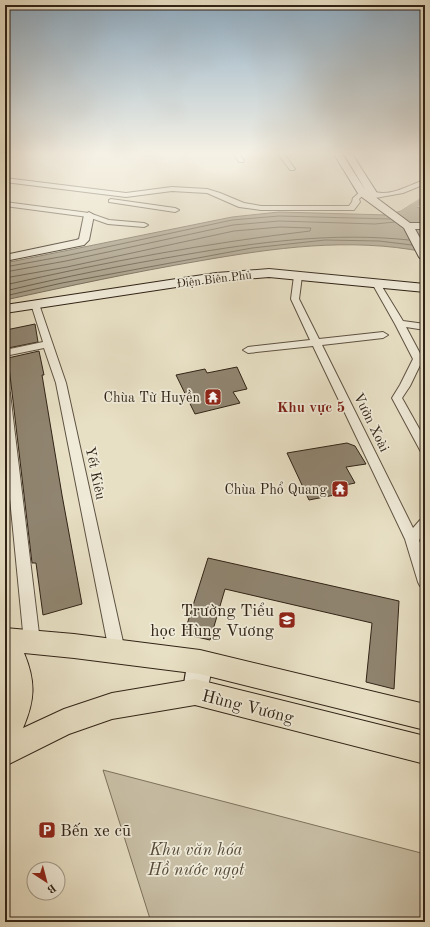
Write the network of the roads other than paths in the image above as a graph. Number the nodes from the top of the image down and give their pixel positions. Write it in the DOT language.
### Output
graph roads {
  1 [pos="80,197"];
  2 [pos="225,197"];
  3 [pos="360,197"];
  4 [pos="372,197"];
  5 [pos="5,204"];
  6 [pos="174,210"];
  7 [pos="89,215"];
  8 [pos="144,225"];
  9 [pos="408,226"];
  10 [pos="425,226"];
  11 [pos="425,257"];
  12 [pos="5,258"];
  13 [pos="298,276"];
  14 [pos="377,285"];
  15 [pos="425,288"];
  16 [pos="35,304"];
  17 [pos="5,309"];
  18 [pos="400,324"];
  19 [pos="425,327"];
  20 [pos="383,335"];
  21 [pos="316,343"];
  22 [pos="48,344"];
  23 [pos="248,350"];
  24 [pos="5,353"];
  25 [pos="5,393"];
  26 [pos="425,449"];
  27 [pos="425,524"];
  28 [pos="412,539"];
  29 [pos="425,582"];
  30 [pos="5,640"];
  31 [pos="32,642"];
  32 [pos="5,649"];
  33 [pos="117,651"];
  34 [pos="200,662"];
  35 [pos="195,692"];
  36 [pos="425,717"];
  37 [pos="5,734"];
  38 [pos="425,750"];
  39 [pos="5,752"];
  1 -- 6 [label="street"];
  2 -- 3 [label="street"];
  4 -- 9 [label="street"];
  5 -- 7 [label="street"];
  7 -- 8 [label="street"];
  7 -- 12 [label="street"];
  9 -- 10 [label="street"];
  9 -- 11 [label="street"];
  13 -- 14 [label="street, Điện Biên Phủ"];
  13 -- 16 [label="street, Điện Biên Phủ"];
  13 -- 21 [label="street, Vườn Xoài"];
  14 -- 15 [label="street, Điện Biên Phủ"];
  14 -- 18 [label="street"];
  16 -- 17 [label="street, Điện Biên Phủ"];
  16 -- 22 [label="street, Yết Kiêu"];
  18 -- 19 [label="street"];
  18 -- 26 [label="street"];
  20 -- 21 [label="street"];
  21 -- 23 [label="street"];
  21 -- 28 [label="street, Vườn Xoài"];
  22 -- 24 [label="street"];
  22 -- 33 [label="street, Yết Kiêu"];
  25 -- 31 [label="street"];
  27 -- 28 [label="street"];
  28 -- 29 [label="street, Vườn Xoài"];
  30 -- 31 [label="main road, Hùng Vương"];
  31 -- 33 [label="main road, Hùng Vương"];
  32 -- 37 [label="main road"];
  33 -- 34 [label="main road, Hùng Vương"];
  34 -- 35 [label="street"];
  34 -- 36 [label="main road, Hùng Vương"];
  35 -- 38 [label="main road, Hùng Vương"];
  35 -- 39 [label="main road, Hùng Vương"];
}
